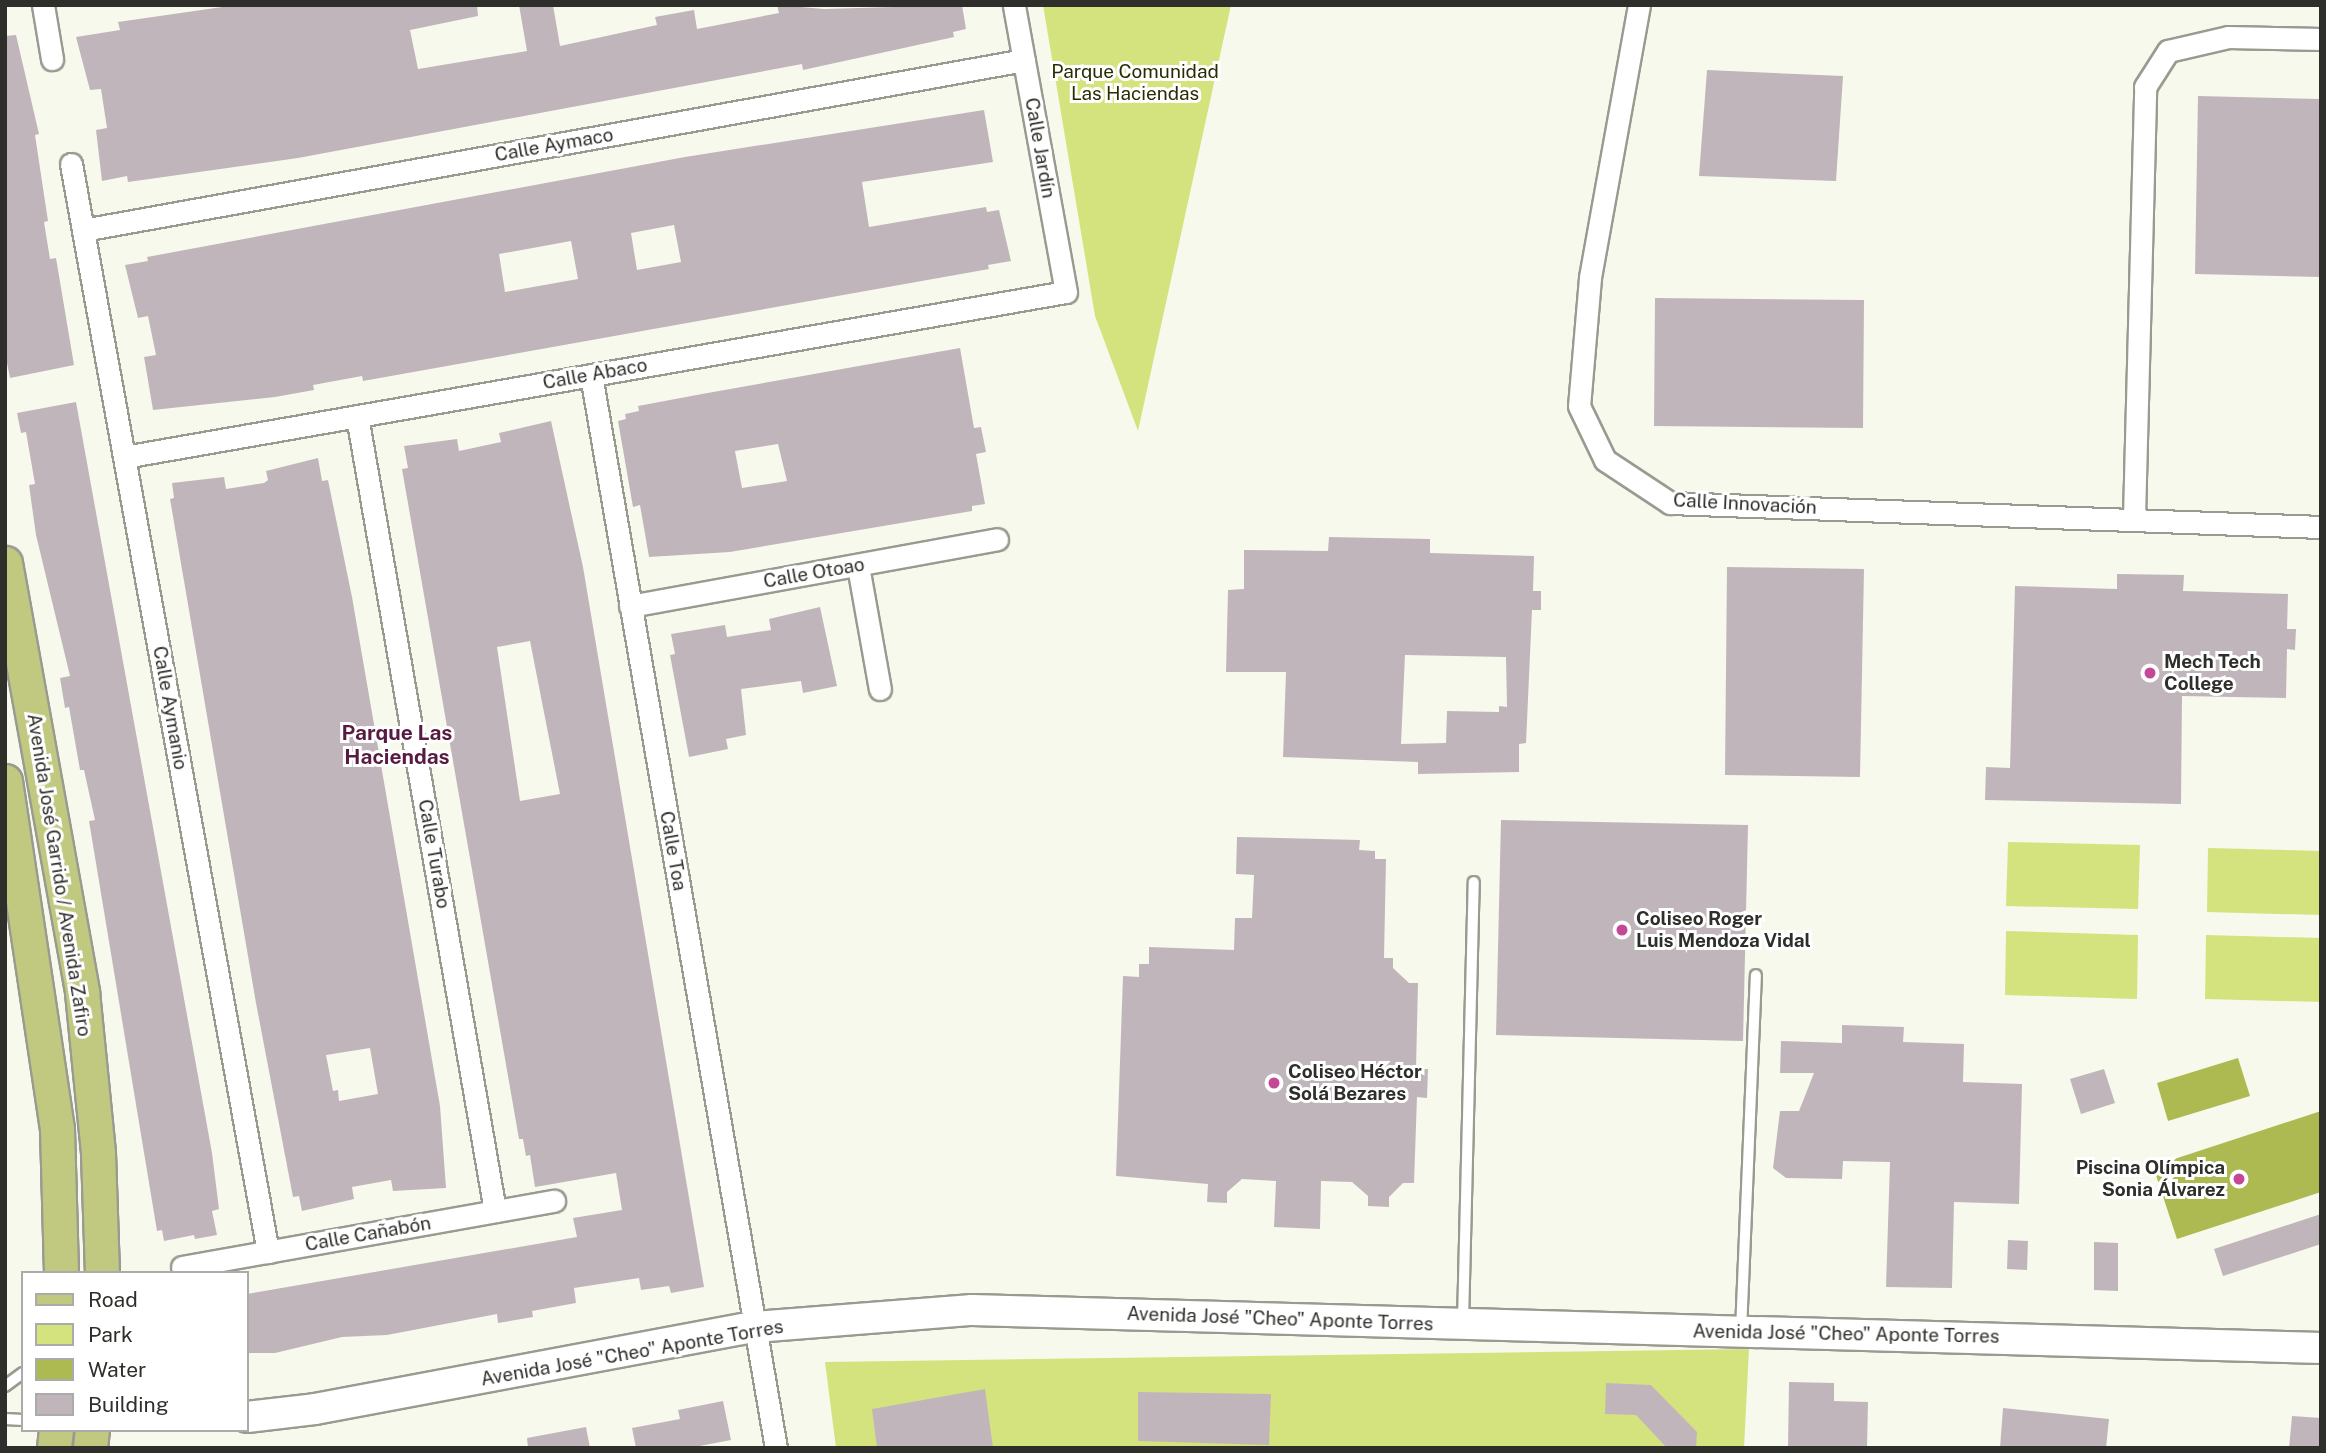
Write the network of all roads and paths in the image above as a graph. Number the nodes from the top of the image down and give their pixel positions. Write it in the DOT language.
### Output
graph roads {
  1 [pos="43,5"];
  2 [pos="1014,5"];
  3 [pos="1639,5"];
  4 [pos="2321,39"];
  5 [pos="52,59"];
  6 [pos="1024,60"];
  7 [pos="71,164"];
  8 [pos="83,230"];
  9 [pos="1066,292"];
  10 [pos="591,375"];
  11 [pos="357,416"];
  12 [pos="124,457"];
  13 [pos="2134,517"];
  14 [pos="2321,527"];
  15 [pos="997,539"];
  16 [pos="5,563"];
  17 [pos="858,566"];
  18 [pos="630,606"];
  19 [pos="880,689"];
  20 [pos="5,781"];
  21 [pos="1474,882"];
  22 [pos="1756,975"];
  23 [pos="554,1201"];
  24 [pos="495,1210"];
  25 [pos="268,1252"];
  26 [pos="182,1267"];
  27 [pos="61,1271"];
  28 [pos="102,1271"];
  29 [pos="1463,1325"];
  30 [pos="755,1327"];
  31 [pos="1741,1333"];
  32 [pos="2321,1348"];
  33 [pos="21,1374"];
  34 [pos="5,1386"];
  35 [pos="248,1417"];
  36 [pos="776,1448"];
  1 -- 5 [label="street"];
  2 -- 6 [label="street, Calle Jardín"];
  3 -- 13 [label="street, Calle Innovación"];
  4 -- 13 [label="street"];
  6 -- 8 [label="street, Calle Aymaco"];
  6 -- 9 [label="street, Calle Jardín"];
  7 -- 8 [label="street, Calle Aymanio"];
  8 -- 12 [label="street, Calle Aymanio"];
  9 -- 10 [label="street, Calle Abaco"];
  10 -- 11 [label="street, Calle Abaco"];
  10 -- 18 [label="street, Calle Toa"];
  11 -- 12 [label="street, Calle Abaco"];
  11 -- 24 [label="street, Calle Turabo"];
  12 -- 25 [label="street, Calle Aymanio"];
  13 -- 14 [label="street, Calle Innovación"];
  15 -- 17 [label="street, Calle Otoao"];
  16 -- 28 [label="main road, Avenida José Garrido / Avenida Zafiro"];
  17 -- 18 [label="street, Calle Otoao"];
  17 -- 19 [label="street"];
  18 -- 30 [label="street, Calle Toa"];
  20 -- 27 [label="main road, Avenida José Garrido / Avenida Zafiro"];
  21 -- 29 [label="lane"];
  22 -- 31 [label="lane"];
  23 -- 24 [label="street, Calle Cañabón"];
  24 -- 25 [label="street, Calle Cañabón"];
  25 -- 26 [label="street, Calle Cañabón"];
  29 -- 30 [label="street, Avenida José \"Cheo\" Aponte Torres"];
  29 -- 31 [label="street, Avenida José \"Cheo\" Aponte Torres"];
  30 -- 35 [label="street, Avenida José \"Cheo\" Aponte Torres"];
  30 -- 36 [label="street, Calle Toa"];
  31 -- 32 [label="street, Avenida José \"Cheo\" Aponte Torres"];
  33 -- 34 [label="lane"];
}
